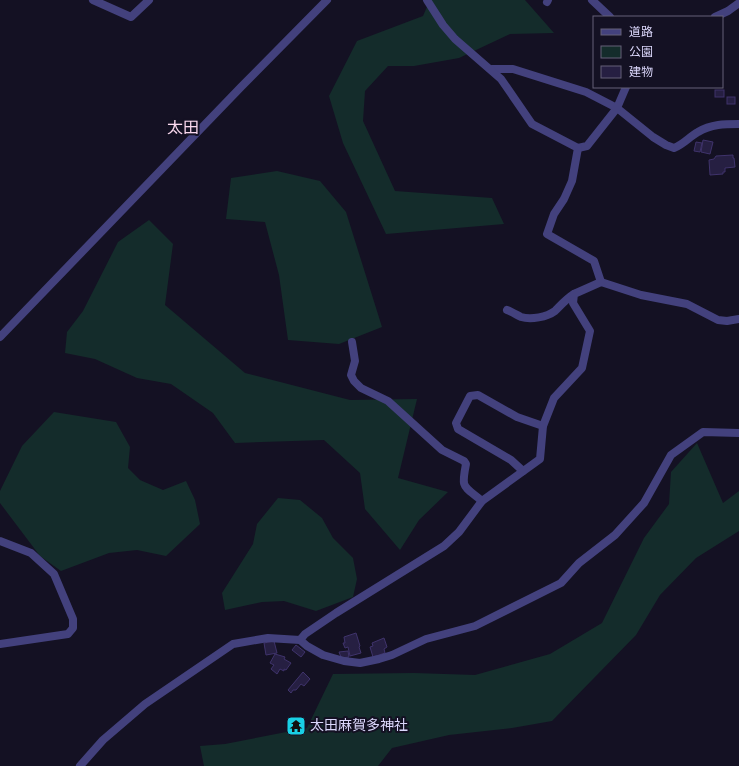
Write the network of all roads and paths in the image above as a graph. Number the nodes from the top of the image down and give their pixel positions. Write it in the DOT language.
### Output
graph roads {
  1 [pos="93,0"];
  2 [pos="149,0"];
  3 [pos="327,0"];
  4 [pos="428,0"];
  5 [pos="592,0"];
  6 [pos="739,3"];
  7 [pos="609,16"];
  8 [pos="717,16"];
  9 [pos="492,70"];
  10 [pos="626,88"];
  11 [pos="617,108"];
  12 [pos="739,124"];
  13 [pos="578,148"];
  14 [pos="601,282"];
  15 [pos="574,294"];
  16 [pos="507,310"];
  17 [pos="739,319"];
  18 [pos="0,337"];
  19 [pos="352,342"];
  20 [pos="543,426"];
  21 [pos="739,433"];
  22 [pos="523,472"];
  23 [pos="482,501"];
  24 [pos="0,541"];
  25 [pos="300,640"];
  26 [pos="0,644"];
  27 [pos="80,766"];
  1 -- 2 [label="street"];
  3 -- 18 [label="street"];
  4 -- 9 [label="street"];
  5 -- 7 [label="street"];
  6 -- 8 [label="street"];
  9 -- 11 [label="street"];
  9 -- 13 [label="street"];
  10 -- 11 [label="street"];
  11 -- 12 [label="street"];
  11 -- 13 [label="street"];
  13 -- 14 [label="street"];
  14 -- 15 [label="street"];
  14 -- 17 [label="street"];
  15 -- 16 [label="street"];
  15 -- 20 [label="street"];
  19 -- 23 [label="street"];
  20 -- 22 [label="street"];
  20 -- 22 [label="street"];
  21 -- 25 [label="street"];
  22 -- 23 [label="street"];
  23 -- 25 [label="street"];
  24 -- 26 [label="street"];
  25 -- 27 [label="street"];
}
